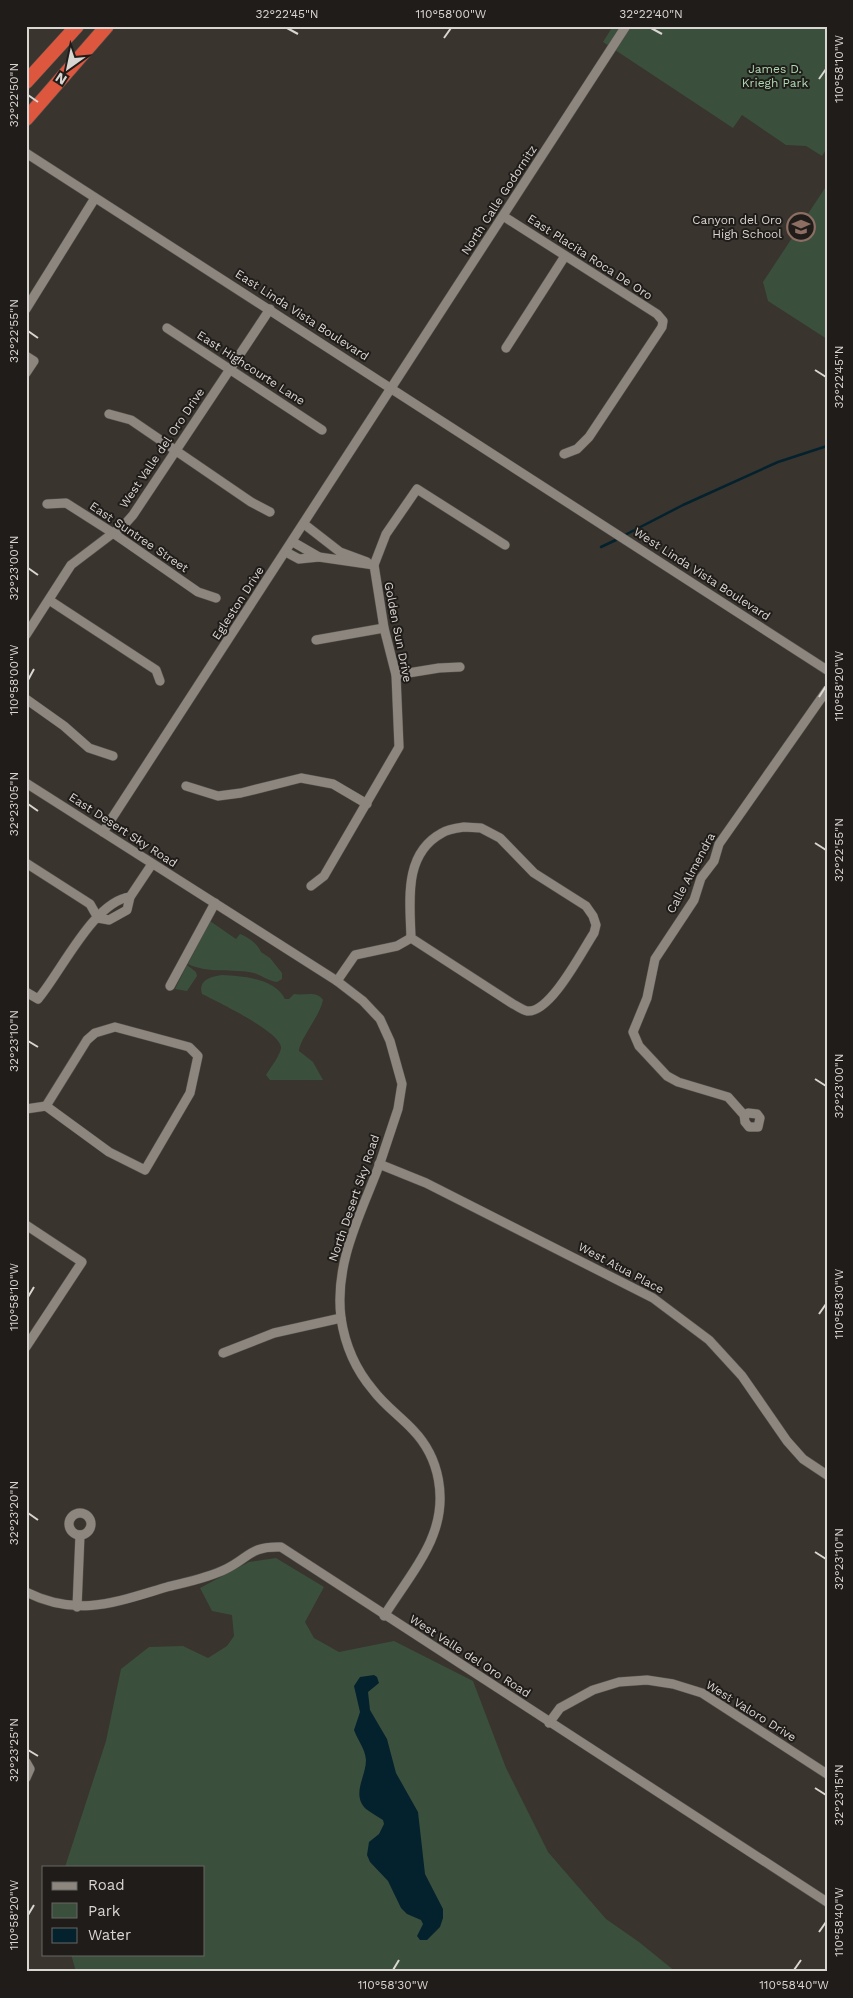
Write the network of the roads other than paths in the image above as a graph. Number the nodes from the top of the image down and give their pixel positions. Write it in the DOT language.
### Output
graph roads {
  1 [pos="77,26"];
  2 [pos="108,26"];
  3 [pos="626,26"];
  4 [pos="26,82"];
  5 [pos="26,120"];
  6 [pos="26,153"];
  7 [pos="95,198"];
  8 [pos="503,216"];
  9 [pos="565,256"];
  10 [pos="26,308"];
  11 [pos="270,309"];
  12 [pos="167,328"];
  13 [pos="506,348"];
  14 [pos="26,356"];
  15 [pos="230,369"];
  16 [pos="26,373"];
  17 [pos="392,388"];
  18 [pos="109,414"];
  19 [pos="322,430"];
  20 [pos="176,450"];
  21 [pos="564,454"];
  22 [pos="563,500"];
  23 [pos="47,504"];
  24 [pos="270,512"];
  25 [pos="304,524"];
  26 [pos="113,533"];
  27 [pos="322,538"];
  28 [pos="293,542"];
  29 [pos="505,545"];
  30 [pos="286,552"];
  31 [pos="319,557"];
  32 [pos="374,565"];
  33 [pos="216,598"];
  34 [pos="49,600"];
  35 [pos="384,628"];
  36 [pos="26,635"];
  37 [pos="316,640"];
  38 [pos="460,667"];
  39 [pos="827,670"];
  40 [pos="396,675"];
  41 [pos="160,681"];
  42 [pos="827,690"];
  43 [pos="26,698"];
  44 [pos="113,756"];
  45 [pos="26,783"];
  46 [pos="186,786"];
  47 [pos="367,804"];
  48 [pos="103,832"];
  49 [pos="26,863"];
  50 [pos="152,864"];
  51 [pos="310,886"];
  52 [pos="206,897"];
  53 [pos="215,903"];
  54 [pos="98,918"];
  55 [pos="411,938"];
  56 [pos="337,981"];
  57 [pos="170,986"];
  58 [pos="26,992"];
  59 [pos="46,1106"];
  60 [pos="26,1109"];
  61 [pos="744,1115"];
  62 [pos="380,1164"];
  63 [pos="26,1225"];
  64 [pos="341,1318"];
  65 [pos="26,1347"];
  66 [pos="223,1353"];
  67 [pos="827,1475"];
  68 [pos="80,1535"];
  69 [pos="26,1592"];
  70 [pos="77,1606"];
  71 [pos="384,1616"];
  72 [pos="549,1723"];
  73 [pos="26,1762"];
  74 [pos="827,1774"];
  75 [pos="26,1778"];
  76 [pos="827,1902"];
  1 -- 4 [label="highway"];
  2 -- 5 [label="highway"];
  3 -- 8 [label="street, North Calle Godornitz"];
  6 -- 7 [label="street, East Linda Vista Boulevard"];
  7 -- 10 [label="street"];
  7 -- 11 [label="street, East Linda Vista Boulevard"];
  8 -- 9 [label="street, East Placita Roca De Oro"];
  8 -- 17 [label="street, North Calle Godornitz"];
  9 -- 13 [label="street"];
  9 -- 21 [label="street, East Placita Roca De Oro"];
  11 -- 15 [label="street, West Valle del Oro Drive"];
  11 -- 17 [label="street, East Linda Vista Boulevard"];
  12 -- 15 [label="street, East Highcourte Lane"];
  14 -- 16 [label="street"];
  15 -- 19 [label="street, East Highcourte Lane"];
  15 -- 20 [label="street, West Valle del Oro Drive"];
  17 -- 22 [label="street, East Linda Vista Boulevard"];
  17 -- 25 [label="street, Egleston Drive"];
  18 -- 20 [label="street"];
  20 -- 24 [label="street"];
  20 -- 26 [label="street, West Valle del Oro Drive"];
  22 -- 39 [label="street, West Linda Vista Boulevard"];
  23 -- 26 [label="street, East Suntree Street"];
  25 -- 27 [label="street"];
  25 -- 28 [label="street, Egleston Drive"];
  26 -- 33 [label="street, East Suntree Street"];
  26 -- 34 [label="street, West Valle del Oro Drive"];
  27 -- 31 [label="street"];
  27 -- 32 [label="street"];
  28 -- 30 [label="street, Egleston Drive"];
  28 -- 31 [label="street"];
  29 -- 32 [label="street"];
  30 -- 31 [label="street"];
  30 -- 48 [label="street, Egleston Drive"];
  31 -- 32 [label="street"];
  32 -- 35 [label="street, Golden Sun Drive"];
  34 -- 36 [label="street, West Valle del Oro Drive"];
  34 -- 41 [label="street"];
  35 -- 37 [label="street"];
  35 -- 40 [label="street, Golden Sun Drive"];
  38 -- 40 [label="street"];
  40 -- 47 [label="street, Golden Sun Drive"];
  42 -- 61 [label="street, Calle Almendra"];
  43 -- 44 [label="street"];
  45 -- 48 [label="street, East Desert Sky Road"];
  46 -- 47 [label="street"];
  47 -- 51 [label="street, Golden Sun Drive"];
  48 -- 50 [label="street, East Desert Sky Road"];
  49 -- 54 [label="street"];
  50 -- 52 [label="street, East Desert Sky Road"];
  50 -- 54 [label="street"];
  52 -- 53 [label="street, North Desert Sky Road"];
  53 -- 56 [label="street, North Desert Sky Road"];
  53 -- 57 [label="street"];
  54 -- 58 [label="street"];
  55 -- 55 [label="street"];
  55 -- 56 [label="street"];
  56 -- 62 [label="street, North Desert Sky Road"];
  59 -- 59 [label="street"];
  59 -- 60 [label="street"];
  62 -- 64 [label="street, North Desert Sky Road"];
  62 -- 67 [label="street, West Atua Place"];
  63 -- 65 [label="street"];
  64 -- 66 [label="street"];
  64 -- 71 [label="street, North Desert Sky Road"];
  68 -- 70 [label="street"];
  69 -- 70 [label="street, West Valle del Oro Road"];
  70 -- 71 [label="street, West Valle del Oro Road"];
  71 -- 72 [label="street, West Valle del Oro Road"];
  72 -- 74 [label="street, West Valoro Drive"];
  72 -- 76 [label="street, West Valle del Oro Road"];
  73 -- 75 [label="street"];
}
